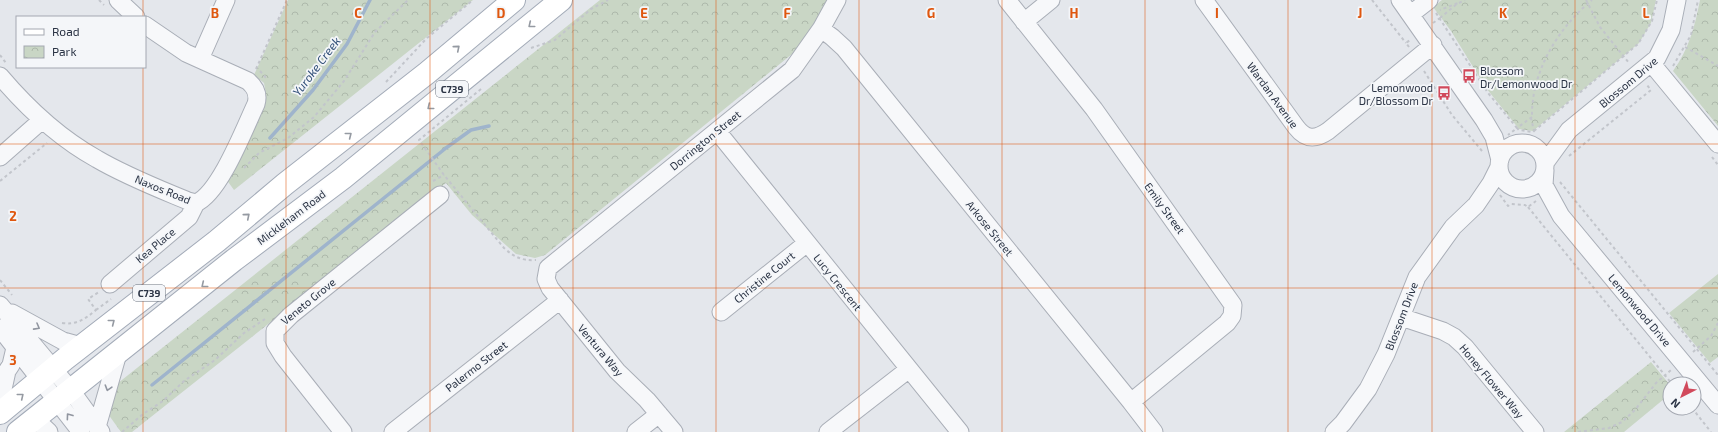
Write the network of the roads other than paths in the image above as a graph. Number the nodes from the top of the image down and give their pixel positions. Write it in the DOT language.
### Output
graph roads {
  1 [pos="118,0"];
  2 [pos="226,0"];
  3 [pos="514,0"];
  4 [pos="561,0"];
  5 [pos="837,0"];
  6 [pos="1007,0"];
  7 [pos="1051,0"];
  8 [pos="1204,0"];
  9 [pos="1400,0"];
  10 [pos="1429,0"];
  11 [pos="1677,0"];
  12 [pos="1411,14"];
  13 [pos="135,16"];
  14 [pos="1024,22"];
  15 [pos="146,26"];
  16 [pos="821,30"];
  17 [pos="1433,45"];
  18 [pos="200,59"];
  19 [pos="1646,70"];
  20 [pos="0,76"];
  21 [pos="42,120"];
  22 [pos="1484,120"];
  23 [pos="1570,130"];
  24 [pos="717,131"];
  25 [pos="1527,139"];
  26 [pos="1718,144"];
  27 [pos="0,157"];
  28 [pos="1499,164"];
  29 [pos="1545,167"];
  30 [pos="1520,188"];
  31 [pos="440,195"];
  32 [pos="196,202"];
  33 [pos="1476,205"];
  34 [pos="1561,216"];
  35 [pos="807,243"];
  36 [pos="548,261"];
  37 [pos="111,290"];
  38 [pos="560,300"];
  39 [pos="1,306"];
  40 [pos="721,312"];
  41 [pos="1401,317"];
  42 [pos="0,328"];
  43 [pos="81,346"];
  44 [pos="15,348"];
  45 [pos="120,350"];
  46 [pos="909,369"];
  47 [pos="47,374"];
  48 [pos="64,394"];
  49 [pos="1131,402"];
  50 [pos="0,403"];
  51 [pos="1718,405"];
  52 [pos="0,413"];
  53 [pos="659,414"];
  54 [pos="42,425"];
  55 [pos="99,429"];
  56 [pos="18,432"];
  57 [pos="81,432"];
  58 [pos="343,432"];
  59 [pos="392,432"];
  60 [pos="636,432"];
  61 [pos="674,432"];
  62 [pos="828,432"];
  63 [pos="960,432"];
  64 [pos="1154,432"];
  65 [pos="1334,432"];
  66 [pos="1534,432"];
  1 -- 13 [label="street"];
  2 -- 18 [label="street"];
  43 -- 3 [label="main road, C739, one-way"];
  4 -- 45 [label="main road, Mickleham Road / C739, one-way"];
  5 -- 16 [label="street, Dorrington Street"];
  6 -- 14 [label="street, Emily Street"];
  7 -- 14 [label="street"];
  8 -- 17 [label="street, Wardan Avenue"];
  9 -- 12 [label="street"];
  10 -- 12 [label="street"];
  11 -- 19 [label="street, Blossom Drive"];
  12 -- 17 [label="street"];
  14 -- 49 [label="street, Emily Street"];
  15 -- 18 [label="street, Naxos Road"];
  16 -- 24 [label="street, Dorrington Street"];
  16 -- 49 [label="street, Arkose Street"];
  17 -- 22 [label="street"];
  18 -- 32 [label="street, Naxos Road"];
  19 -- 23 [label="street, Blossom Drive"];
  19 -- 26 [label="street"];
  20 -- 21 [label="street, Naxos Road"];
  21 -- 27 [label="street"];
  21 -- 32 [label="street, Naxos Road"];
  22 -- 25 [label="street"];
  22 -- 28 [label="street"];
  23 -- 25 [label="street, Blossom Drive"];
  23 -- 29 [label="street, Blossom Drive"];
  24 -- 35 [label="street, Lucy Crescent"];
  24 -- 36 [label="street, Dorrington Street"];
  25 -- 28 [label="street"];
  25 -- 29 [label="street"];
  28 -- 30 [label="street"];
  28 -- 33 [label="street, Blossom Drive"];
  29 -- 30 [label="street"];
  29 -- 34 [label="street, Lemonwood Drive"];
  30 -- 33 [label="street, Blossom Drive"];
  30 -- 34 [label="street, Lemonwood Drive"];
  31 -- 58 [label="street, Veneto Grove"];
  32 -- 37 [label="street, Kea Place"];
  33 -- 41 [label="street, Blossom Drive"];
  34 -- 51 [label="street, Lemonwood Drive"];
  35 -- 40 [label="street, Christine Court"];
  35 -- 46 [label="street, Lucy Crescent"];
  36 -- 38 [label="street, Ventura Way"];
  38 -- 53 [label="street, Ventura Way"];
  38 -- 59 [label="street, Palermo Street"];
  39 -- 43 [label="street, one-way"];
  39 -- 47 [label="street"];
  41 -- 65 [label="street, Blossom Drive"];
  41 -- 66 [label="street, Honey Flower Way"];
  42 -- 44 [label="street"];
  43 -- 47 [label="main road, C739"];
  44 -- 47 [label="street"];
  44 -- 50 [label="street"];
  45 -- 48 [label="main road, Mickleham Road / C739"];
  45 -- 55 [label="street, one-way"];
  46 -- 62 [label="street"];
  46 -- 63 [label="street, Lucy Crescent"];
  47 -- 48 [label="street"];
  52 -- 47 [label="main road, C739, one-way"];
  48 -- 54 [label="main road, Mickleham Road / C739"];
  48 -- 55 [label="street"];
  57 -- 48 [label="street, one-way"];
  49 -- 64 [label="street, Arkose Street"];
  53 -- 60 [label="street"];
  53 -- 61 [label="street, Ventura Way"];
  54 -- 56 [label="main road, Mickleham Road / C739"];
}
